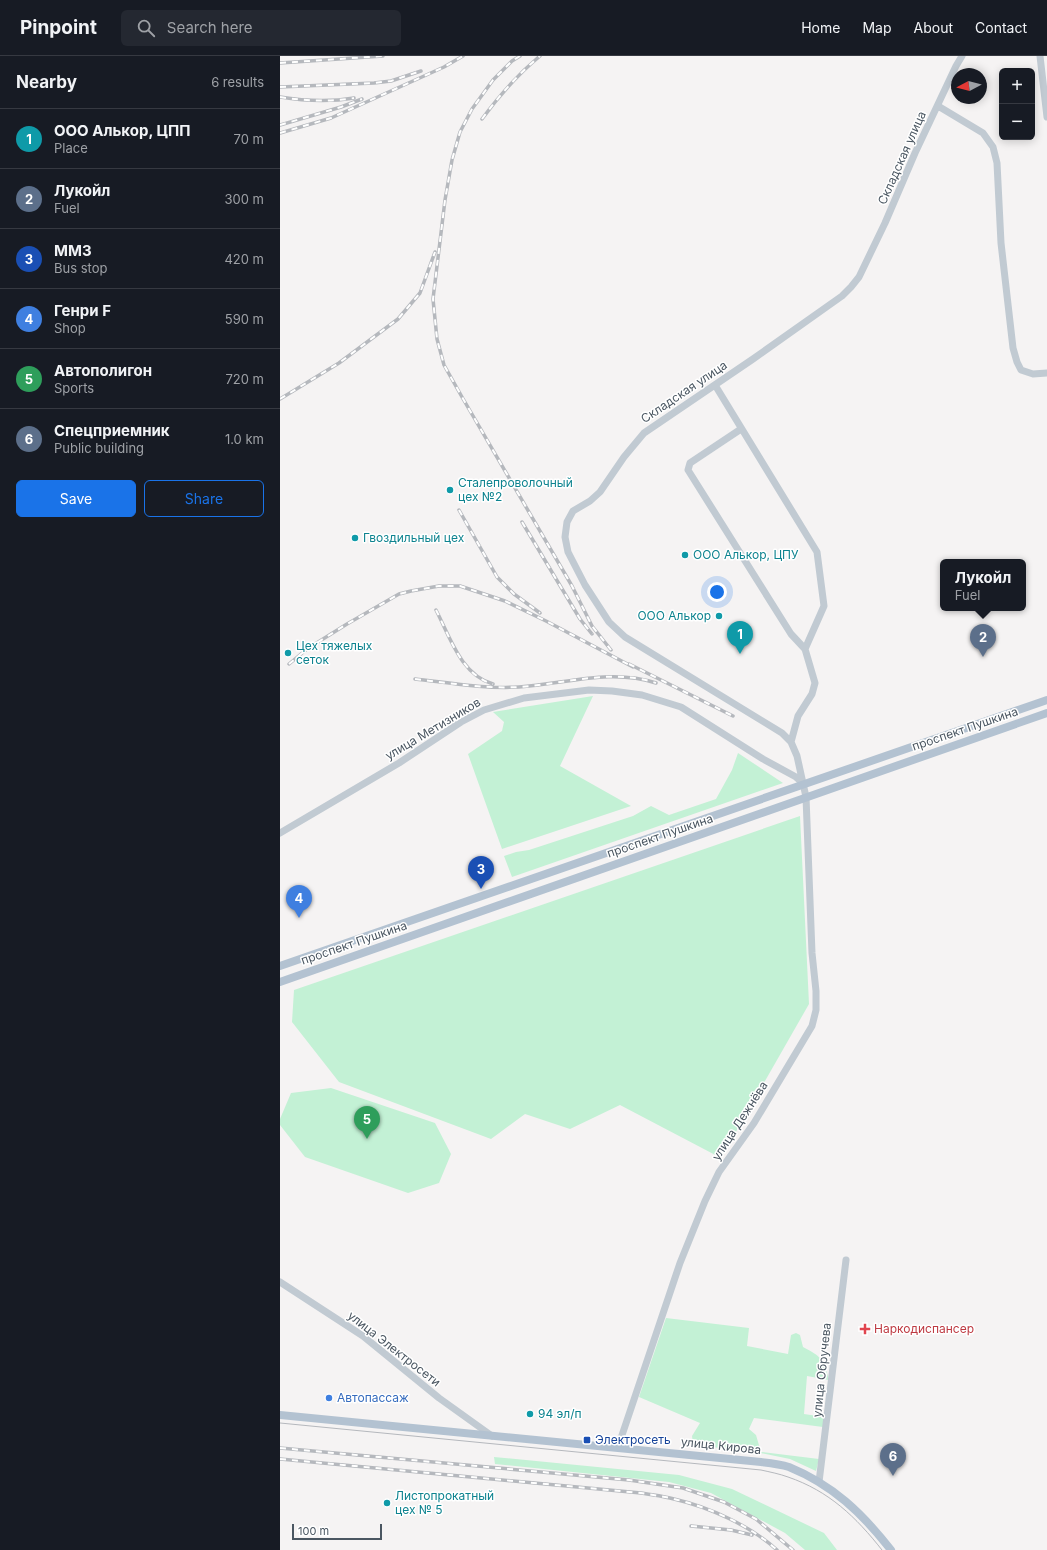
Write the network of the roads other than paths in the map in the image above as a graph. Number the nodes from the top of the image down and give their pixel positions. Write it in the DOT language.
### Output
graph roads {
  1 [pos="962,56"];
  2 [pos="1040,56"];
  3 [pos="938,106"];
  4 [pos="1047,116"];
  5 [pos="1047,373"];
  6 [pos="715,385"];
  7 [pos="741,429"];
  8 [pos="805,649"];
  9 [pos="1047,700"];
  10 [pos="1047,713"];
  11 [pos="791,742"];
  12 [pos="804,784"];
  13 [pos="806,797"];
  14 [pos="280,833"];
  15 [pos="283,965"];
  16 [pos="291,978"];
  17 [pos="280,982"];
  18 [pos="846,1260"];
  19 [pos="280,1282"];
  20 [pos="280,1415"];
  21 [pos="492,1436"];
  22 [pos="618,1447"];
  23 [pos="820,1482"];
  24 [pos="891,1550"];
  1 -- 3 [label="street, Складская улица"];
  2 -- 4 [label="street"];
  3 -- 5 [label="street"];
  3 -- 6 [label="street, Складская улица"];
  6 -- 7 [label="street"];
  6 -- 11 [label="street, Складская улица"];
  7 -- 8 [label="street"];
  7 -- 8 [label="street"];
  8 -- 11 [label="street"];
  9 -- 12 [label="main road, проспект Пушкина"];
  10 -- 13 [label="main road, проспект Пушкина"];
  11 -- 12 [label="street"];
  12 -- 13 [label="street, улица Дежнёва"];
  12 -- 14 [label="street, улица Метизников"];
  12 -- 15 [label="main road, проспект Пушкина"];
  13 -- 16 [label="main road, проспект Пушкина"];
  13 -- 22 [label="street, улица Дежнёва"];
  15 -- 16 [label="main road"];
  16 -- 17 [label="main road, проспект Пушкина"];
  18 -- 23 [label="street, улица Обручева"];
  19 -- 21 [label="street, улица Электросети"];
  20 -- 21 [label="main road, улица Кирова"];
  21 -- 22 [label="main road, улица Кирова"];
  22 -- 23 [label="main road, улица Кирова"];
  23 -- 24 [label="main road, улица Кирова"];
}
